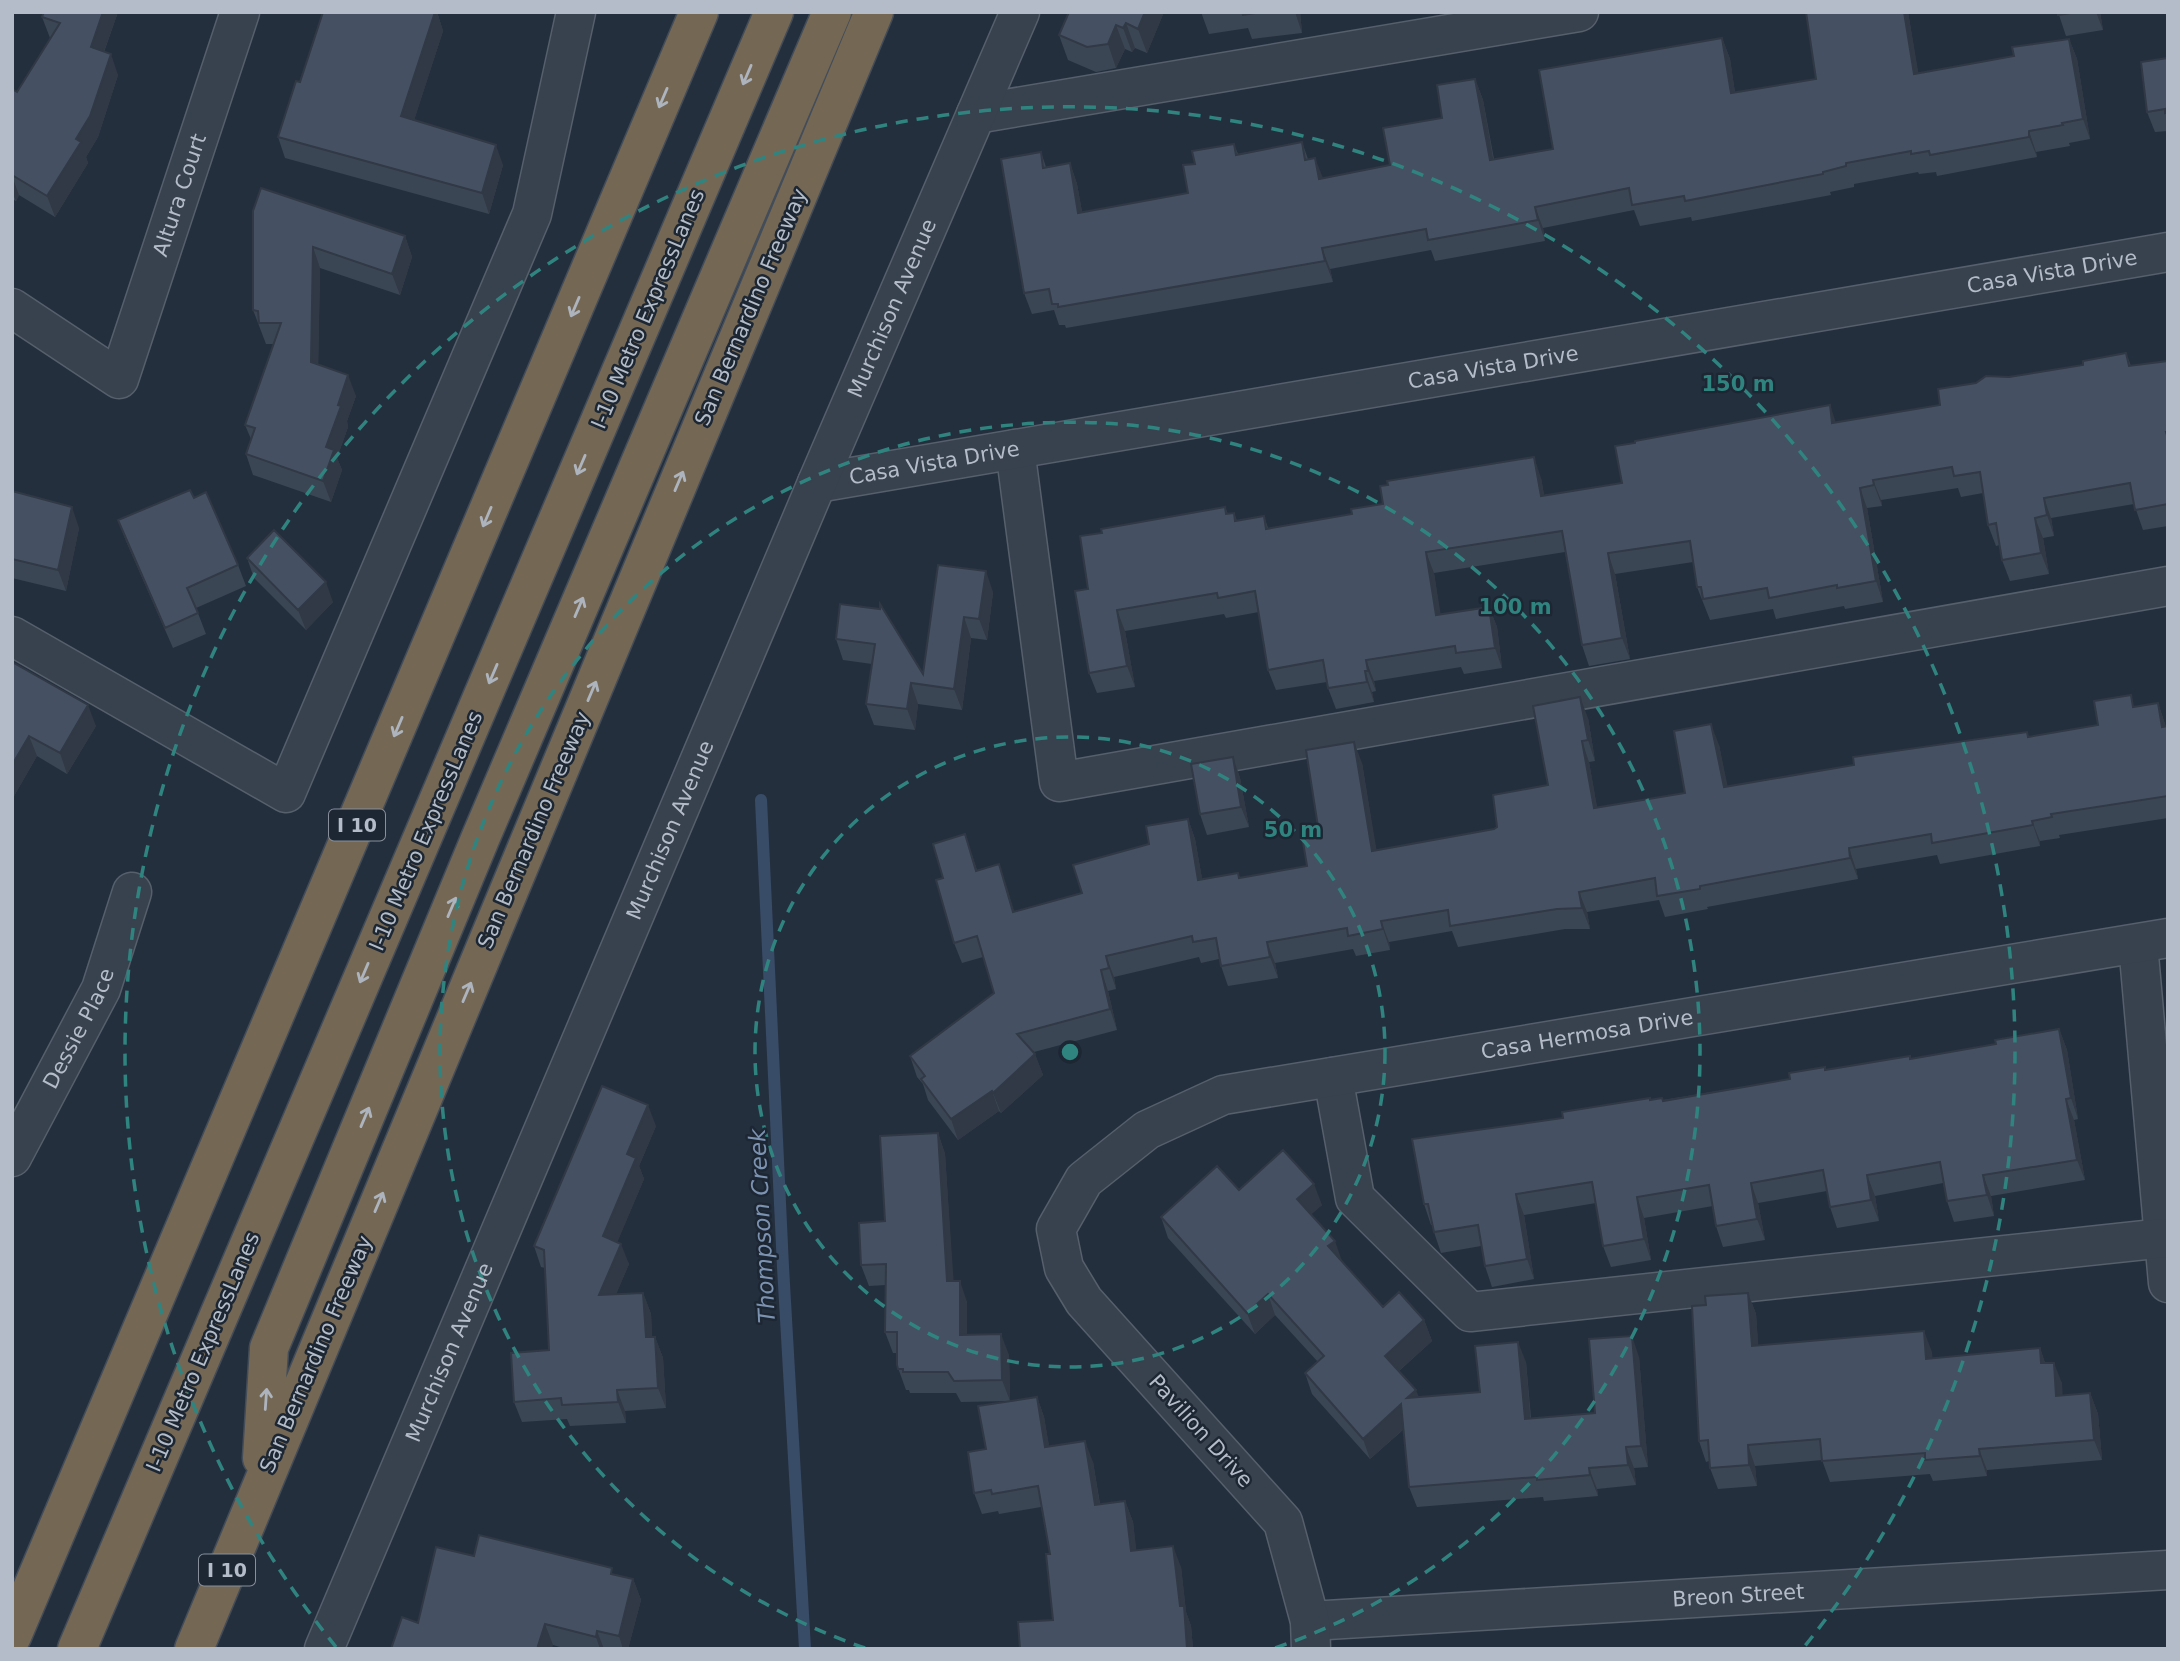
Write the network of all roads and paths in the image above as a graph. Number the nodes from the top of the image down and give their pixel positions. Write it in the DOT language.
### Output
graph roads {
  1 [pos="240,12"];
  2 [pos="576,12"];
  3 [pos="699,12"];
  4 [pos="774,12"];
  5 [pos="832,12"];
  6 [pos="874,12"];
  7 [pos="1020,12"];
  8 [pos="1579,12"];
  9 [pos="976,114"];
  10 [pos="2168,253"];
  11 [pos="12,308"];
  12 [pos="1015,449"];
  13 [pos="817,483"];
  14 [pos="2168,586"];
  15 [pos="12,636"];
  16 [pos="132,892"];
  17 [pos="2153,941"];
  18 [pos="1333,1077"];
  19 [pos="12,1157"];
  20 [pos="1056,1228"];
  21 [pos="2164,1238"];
  22 [pos="2168,1283"];
  23 [pos="259,1491"];
  24 [pos="2168,1570"];
  25 [pos="1310,1635"];
  26 [pos="12,1636"];
  27 [pos="77,1649"];
  28 [pos="194,1649"];
  29 [pos="324,1649"];
  1 -- 11 [label="street, Altura Court"];
  2 -- 15 [label="street"];
  3 -- 26 [label="highway, I 10, one-way"];
  4 -- 27 [label="highway, I-10 Metro ExpressLanes, one-way"];
  23 -- 5 [label="highway, one-way"];
  23 -- 6 [label="highway, San Bernardino Freeway / I 10, one-way"];
  7 -- 9 [label="street, Murchison Avenue"];
  8 -- 9 [label="street"];
  9 -- 13 [label="street, Murchison Avenue"];
  10 -- 12 [label="street, Casa Vista Drive"];
  12 -- 13 [label="street, Casa Vista Drive"];
  12 -- 14 [label="street"];
  13 -- 29 [label="street, Murchison Avenue"];
  16 -- 19 [label="street, Dessie Place"];
  17 -- 18 [label="street, Casa Hermosa Drive"];
  17 -- 21 [label="street"];
  18 -- 20 [label="street, Casa Hermosa Drive"];
  18 -- 21 [label="street"];
  20 -- 25 [label="street, Pavilion Drive"];
  21 -- 22 [label="street"];
  23 -- 28 [label="highway, San Bernardino Freeway / I 10"];
  24 -- 25 [label="street, Breon Street"];
}
